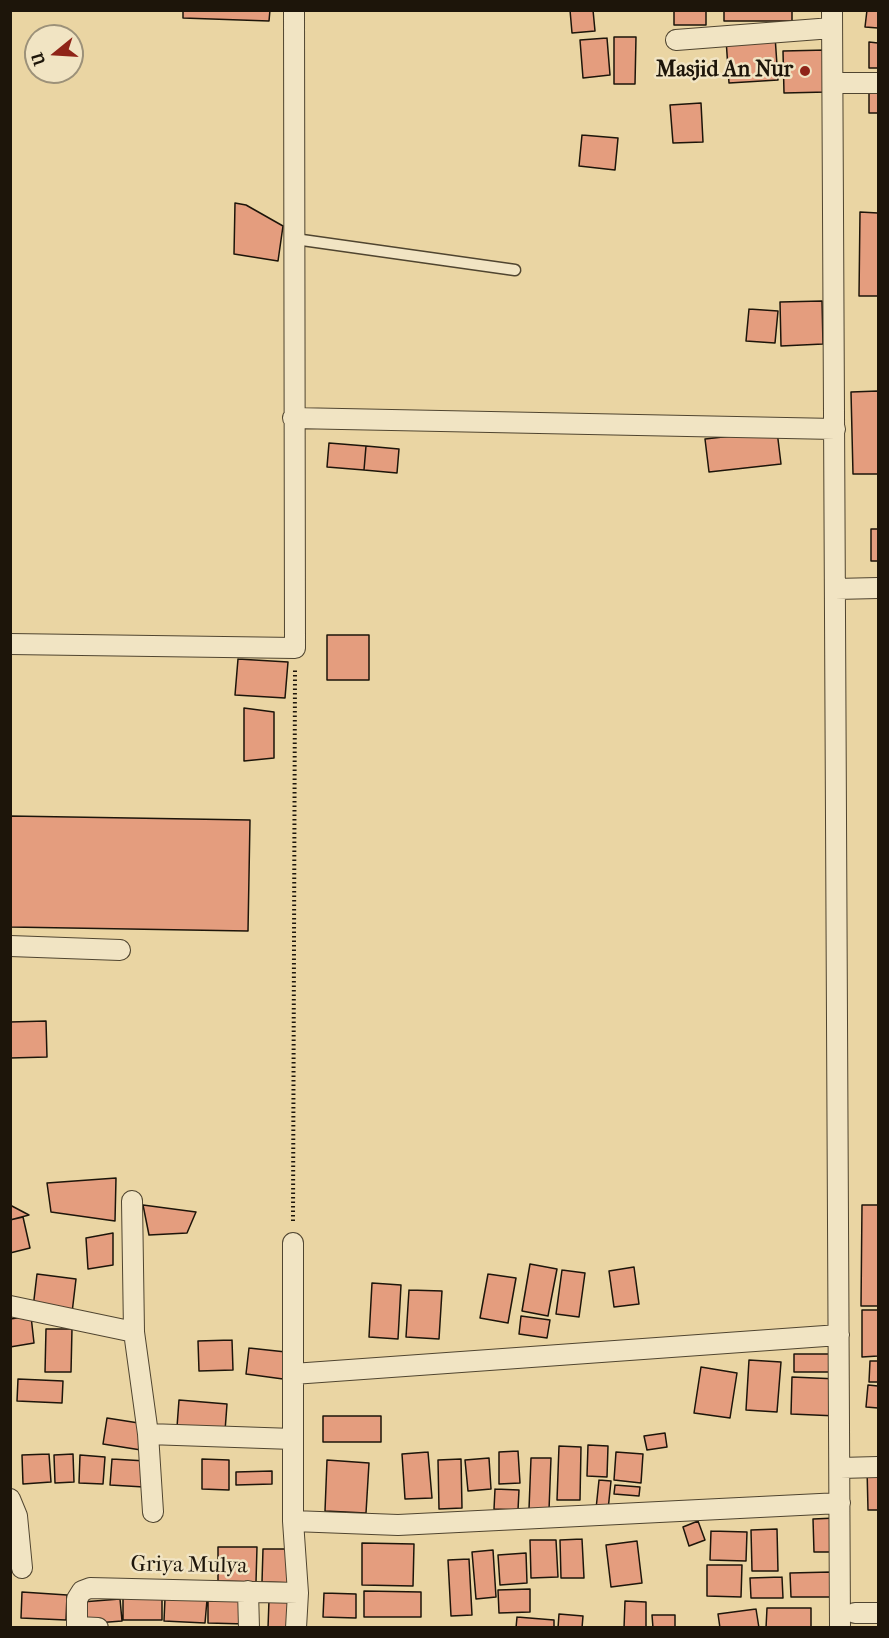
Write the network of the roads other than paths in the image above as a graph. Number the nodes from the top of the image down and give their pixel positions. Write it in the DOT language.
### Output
graph roads {
  1 [pos="294,10"];
  2 [pos="832,19"];
  3 [pos="676,40"];
  4 [pos="833,83"];
  5 [pos="879,83"];
  6 [pos="295,239"];
  7 [pos="515,270"];
  8 [pos="293,418"];
  9 [pos="835,429"];
  10 [pos="879,588"];
  11 [pos="835,589"];
  12 [pos="10,644"];
  13 [pos="10,946"];
  14 [pos="120,950"];
  15 [pos="132,1201"];
  16 [pos="293,1243"];
  17 [pos="10,1306"];
  18 [pos="134,1332"];
  19 [pos="839,1335"];
  20 [pos="293,1374"];
  21 [pos="148,1434"];
  22 [pos="293,1439"];
  23 [pos="879,1467"];
  24 [pos="840,1468"];
  25 [pos="10,1499"];
  26 [pos="840,1503"];
  27 [pos="153,1512"];
  28 [pos="293,1521"];
  29 [pos="22,1568"];
  30 [pos="248,1592"];
  31 [pos="298,1593"];
  32 [pos="855,1613"];
  33 [pos="879,1613"];
  34 [pos="77,1627"];
  35 [pos="98,1628"];
  36 [pos="249,1628"];
  37 [pos="296,1628"];
  38 [pos="840,1628"];
  1 -- 6 [label="street"];
  2 -- 3 [label="street"];
  2 -- 4 [label="street"];
  4 -- 5 [label="street"];
  4 -- 9 [label="street"];
  6 -- 7 [label="lane"];
  6 -- 8 [label="street"];
  8 -- 9 [label="street"];
  8 -- 12 [label="street"];
  9 -- 11 [label="street"];
  10 -- 11 [label="street"];
  11 -- 19 [label="street"];
  13 -- 14 [label="street"];
  15 -- 18 [label="street"];
  16 -- 20 [label="street"];
  17 -- 18 [label="street"];
  18 -- 21 [label="street"];
  19 -- 20 [label="street"];
  19 -- 24 [label="street"];
  20 -- 22 [label="street"];
  21 -- 22 [label="street"];
  21 -- 27 [label="street"];
  22 -- 28 [label="street"];
  23 -- 24 [label="street"];
  24 -- 26 [label="street"];
  25 -- 29 [label="street"];
  26 -- 28 [label="street"];
  26 -- 38 [label="street"];
  28 -- 31 [label="street"];
  30 -- 31 [label="street, Griya Mulya"];
  30 -- 34 [label="street, Griya Mulya"];
  30 -- 36 [label="street"];
  31 -- 37 [label="street"];
  32 -- 33 [label="street"];
  34 -- 35 [label="street"];
}
